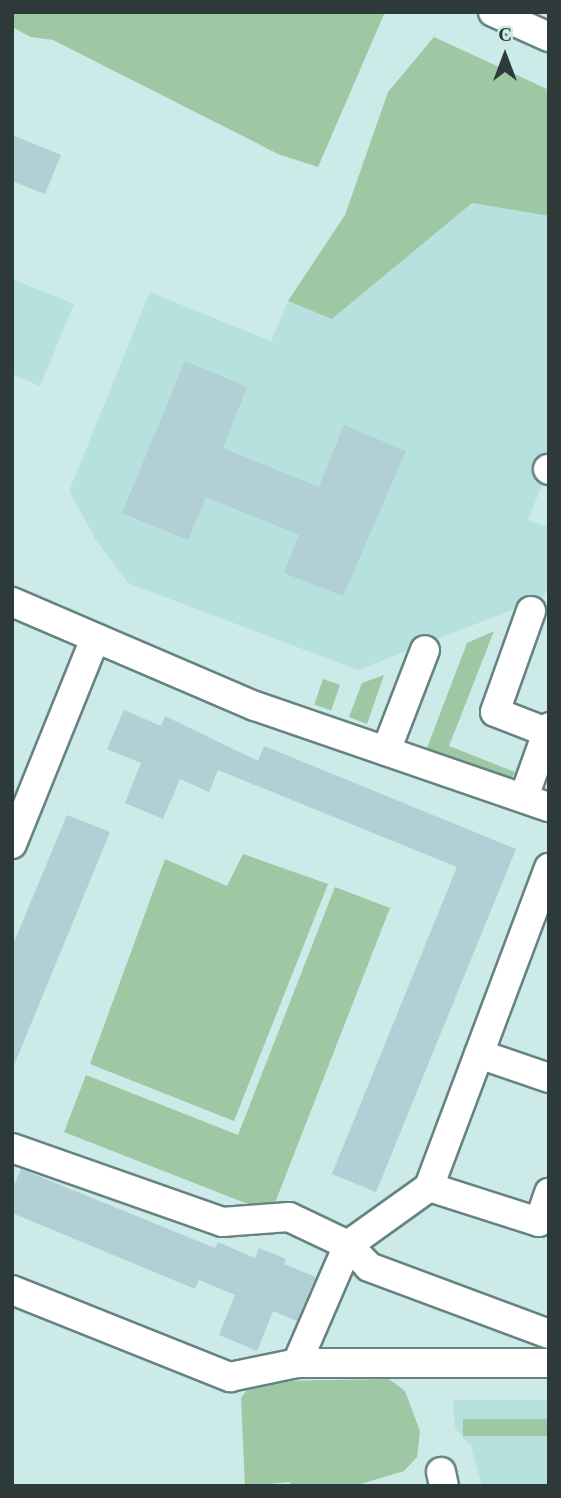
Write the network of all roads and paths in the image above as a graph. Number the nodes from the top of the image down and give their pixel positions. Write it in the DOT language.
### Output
graph roads {
  1 [pos="494,12"];
  2 [pos="549,37"];
  3 [pos="12,603"];
  4 [pos="531,611"];
  5 [pos="94,640"];
  6 [pos="425,650"];
  7 [pos="548,731"];
  8 [pos="386,751"];
  9 [pos="536,802"];
  10 [pos="12,844"];
  11 [pos="549,868"];
  12 [pos="479,1054"];
  13 [pos="549,1078"];
  14 [pos="12,1147"];
  15 [pos="429,1187"];
  16 [pos="549,1193"];
  17 [pos="348,1245"];
  18 [pos="12,1290"];
  19 [pos="549,1334"];
  20 [pos="297,1363"];
  21 [pos="549,1363"];
  1 -- 2 [label="street"];
  3 -- 5 [label="street"];
  4 -- 7 [label="street"];
  5 -- 8 [label="street"];
  5 -- 10 [label="street"];
  6 -- 8 [label="street"];
  7 -- 9 [label="street"];
  8 -- 9 [label="street"];
  11 -- 12 [label="street"];
  12 -- 13 [label="street"];
  12 -- 15 [label="street"];
  14 -- 17 [label="street"];
  15 -- 16 [label="street"];
  15 -- 17 [label="street"];
  17 -- 19 [label="street"];
  17 -- 20 [label="street"];
  18 -- 20 [label="street"];
  20 -- 21 [label="street"];
}
